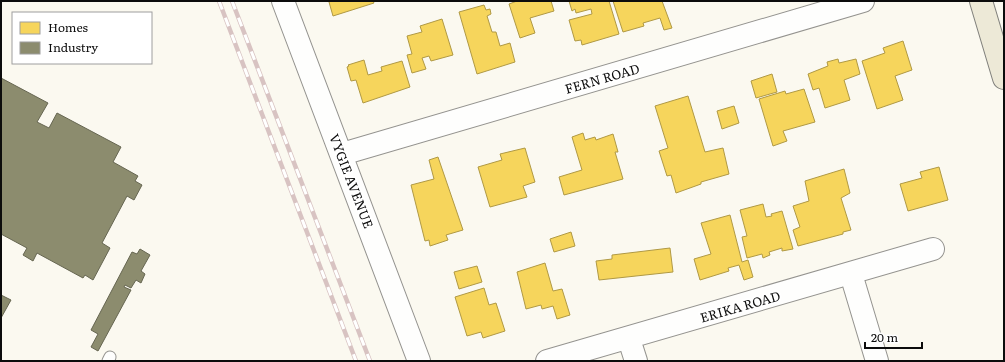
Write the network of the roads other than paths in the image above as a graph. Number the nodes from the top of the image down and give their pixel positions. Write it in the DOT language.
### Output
graph roads {
  1 [pos="283,1"];
  2 [pos="862,1"];
  3 [pos="981,1"];
  4 [pos="1004,78"];
  5 [pos="342,154"];
  6 [pos="933,249"];
  7 [pos="851,274"];
  8 [pos="629,338"];
  9 [pos="419,361"];
  10 [pos="547,361"];
  11 [pos="636,361"];
  12 [pos="877,361"];
  1 -- 5 [label="street, VYGIE AVENUE"];
  2 -- 5 [label="street, FERN ROAD"];
  3 -- 4 [label="main road"];
  5 -- 9 [label="street, VYGIE AVENUE"];
  6 -- 7 [label="street, ERIKA ROAD"];
  7 -- 8 [label="street, ERIKA ROAD"];
  7 -- 12 [label="street"];
  8 -- 10 [label="street, ERIKA ROAD"];
  8 -- 11 [label="street"];
}
